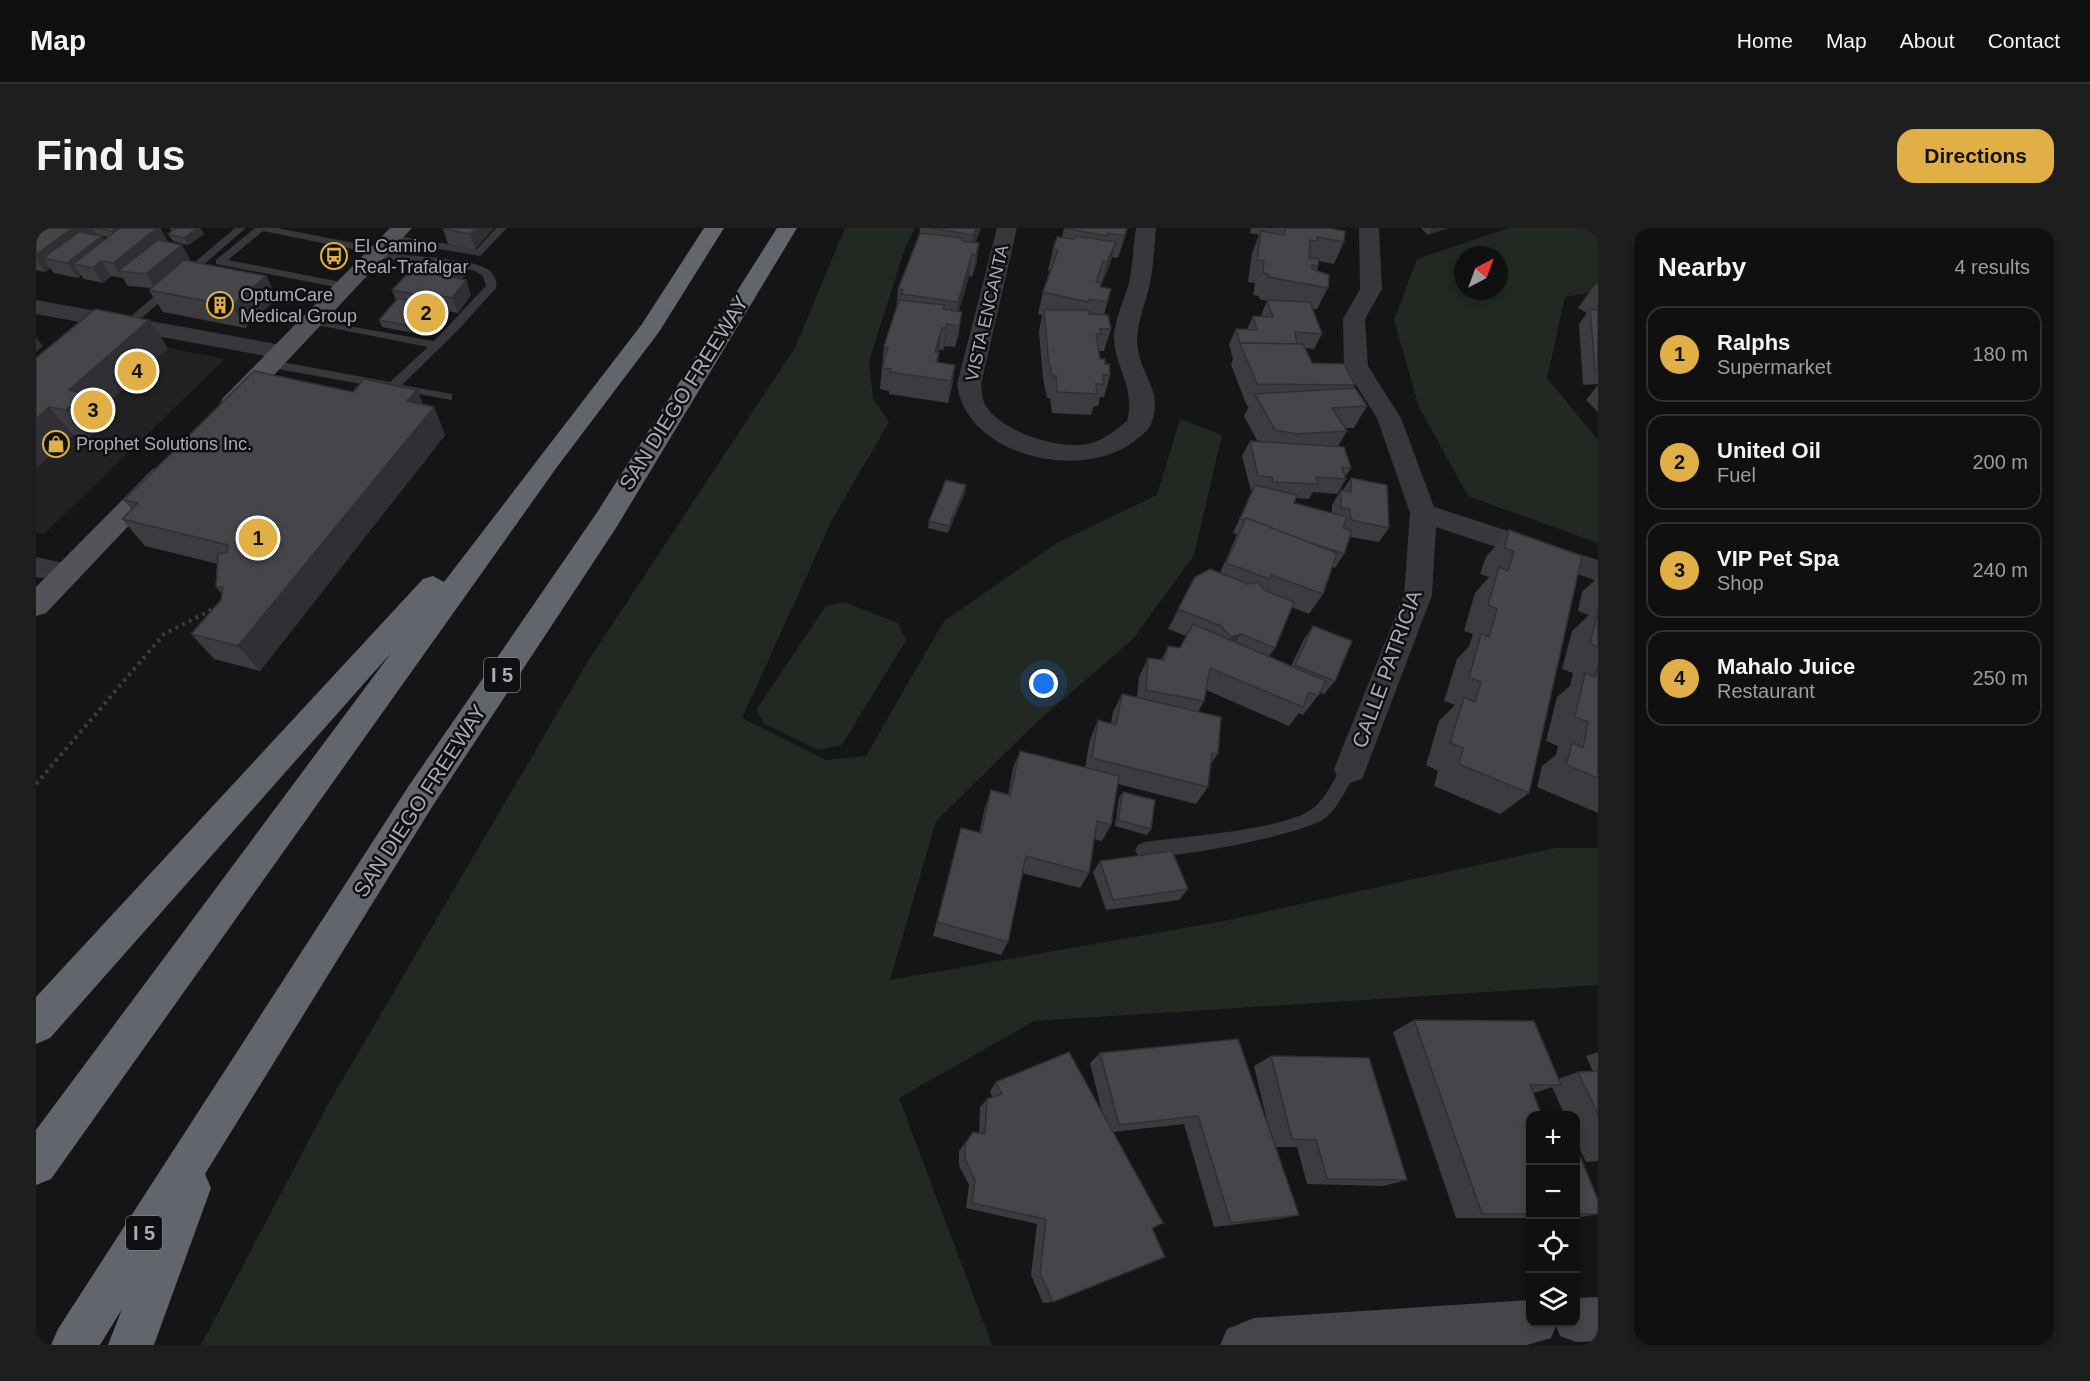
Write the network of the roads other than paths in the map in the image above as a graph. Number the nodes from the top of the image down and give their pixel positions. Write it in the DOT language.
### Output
graph roads {
  1 [pos="241,228"];
  2 [pos="502,228"];
  3 [pos="691,228"];
  4 [pos="714,228"];
  5 [pos="787,228"];
  6 [pos="1007,228"];
  7 [pos="1146,228"];
  8 [pos="1369,228"];
  9 [pos="388,243"];
  10 [pos="346,286"];
  11 [pos="36,307"];
  12 [pos="312,321"];
  13 [pos="116,325"];
  14 [pos="651,327"];
  15 [pos="437,345"];
  16 [pos="276,358"];
  17 [pos="392,387"];
  18 [pos="448,398"];
  19 [pos="217,419"];
  20 [pos="179,459"];
  21 [pos="548,461"];
  22 [pos="1423,513"];
  23 [pos="36,567"];
  24 [pos="1598,571"];
  25 [pos="68,573"];
  26 [pos="36,605"];
  27 [pos="1350,769"];
  28 [pos="1144,850"];
  29 [pos="36,1025"];
  30 [pos="214,1121"];
  31 [pos="36,1164"];
  32 [pos="1598,1319"];
  33 [pos="1580,1320"];
  34 [pos="1526,1324"];
  35 [pos="1389,1338"];
  36 [pos="74,1345"];
  37 [pos="131,1345"];
  38 [pos="1243,1345"];
  1 -- 13 [label="lane"];
  2 -- 9 [label="lane"];
  3 -- 14 [label="highway"];
  4 -- 14 [label="highway"];
  5 -- 30 [label="highway, SAN DIEGO FREEWAY / I 5"];
  6 -- 7 [label="street, VISTA ENCANTA"];
  8 -- 22 [label="street, CALLE PATRICIA"];
  9 -- 10 [label="main road"];
  9 -- 10 [label="lane"];
  9 -- 15 [label="lane"];
  10 -- 12 [label="main road"];
  11 -- 13 [label="street"];
  12 -- 15 [label="lane"];
  12 -- 16 [label="main road"];
  13 -- 16 [label="street"];
  14 -- 21 [label="highway"];
  15 -- 17 [label="lane"];
  16 -- 17 [label="lane"];
  16 -- 19 [label="main road"];
  17 -- 18 [label="lane"];
  20 -- 25 [label="main road"];
  21 -- 29 [label="highway"];
  21 -- 31 [label="highway"];
  22 -- 24 [label="street"];
  22 -- 27 [label="street, CALLE PATRICIA"];
  23 -- 25 [label="street"];
  25 -- 26 [label="main road"];
  27 -- 28 [label="lane"];
  30 -- 36 [label="highway, SAN DIEGO FREEWAY / I 5"];
  30 -- 37 [label="highway"];
  32 -- 33 [label="street"];
  34 -- 35 [label="street"];
  35 -- 38 [label="street"];
}
